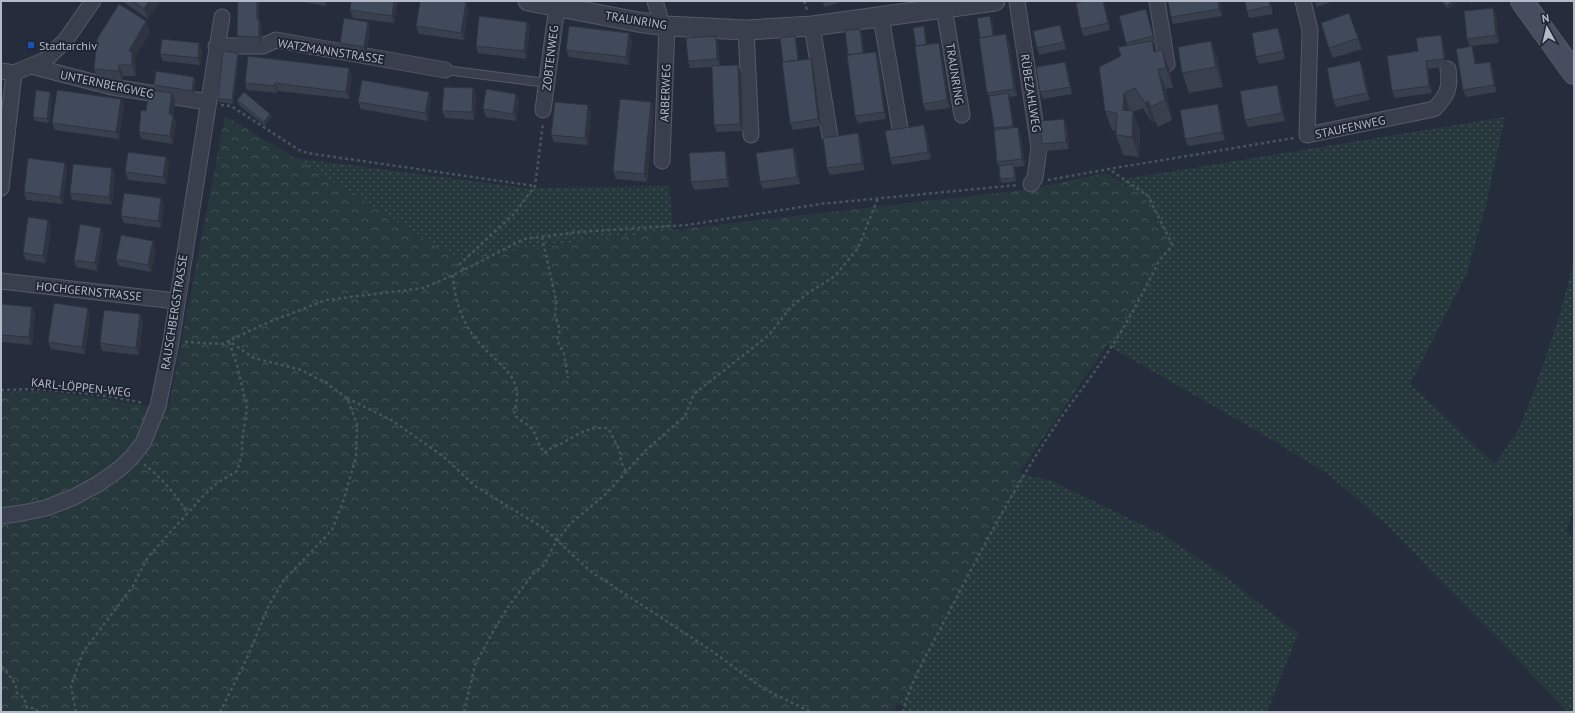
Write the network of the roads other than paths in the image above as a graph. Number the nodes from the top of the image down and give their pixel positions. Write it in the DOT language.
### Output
graph roads {
  1 [pos="93,1"];
  2 [pos="528,1"];
  3 [pos="655,1"];
  4 [pos="995,1"];
  5 [pos="1017,1"];
  6 [pos="1157,1"];
  7 [pos="1303,1"];
  8 [pos="1522,1"];
  9 [pos="557,6"];
  10 [pos="944,8"];
  11 [pos="222,17"];
  12 [pos="882,17"];
  13 [pos="663,25"];
  14 [pos="812,26"];
  15 [pos="746,30"];
  16 [pos="216,46"];
  17 [pos="1167,64"];
  18 [pos="31,66"];
  19 [pos="445,70"];
  20 [pos="1448,70"];
  21 [pos="8,72"];
  22 [pos="1574,73"];
  23 [pos="546,83"];
  24 [pos="208,102"];
  25 [pos="543,110"];
  26 [pos="962,115"];
  27 [pos="900,128"];
  28 [pos="751,135"];
  29 [pos="830,136"];
  30 [pos="662,161"];
  31 [pos="1030,184"];
  32 [pos="1,188"];
  33 [pos="1,281"];
  34 [pos="176,301"];
  35 [pos="1,516"];
  1 -- 18 [label="street"];
  2 -- 9 [label="street, TRAUNRING"];
  3 -- 13 [label="street, ARBERWEG"];
  4 -- 10 [label="street, TRAUNRING"];
  5 -- 31 [label="street, RÜBEZAHLWEG"];
  6 -- 17 [label="street"];
  7 -- 20 [label="street, STAUFENWEG"];
  8 -- 22 [label="main road"];
  9 -- 13 [label="street, TRAUNRING"];
  9 -- 23 [label="street, ZOBTENWEG"];
  10 -- 12 [label="street, TRAUNRING"];
  10 -- 26 [label="street, TRAUNRING"];
  11 -- 16 [label="street, RAUSCHBERGSTRASSE"];
  12 -- 14 [label="street, TRAUNRING"];
  12 -- 27 [label="street"];
  13 -- 15 [label="street, TRAUNRING"];
  13 -- 30 [label="street, ARBERWEG"];
  14 -- 15 [label="street, TRAUNRING"];
  14 -- 29 [label="street"];
  15 -- 28 [label="street"];
  16 -- 19 [label="street, WATZMANNSTRASSE"];
  16 -- 24 [label="street, RAUSCHBERGSTRASSE"];
  18 -- 21 [label="street"];
  18 -- 24 [label="street, UNTERNBERGWEG"];
  19 -- 23 [label="lane"];
  21 -- 32 [label="street"];
  23 -- 25 [label="street, ZOBTENWEG"];
  24 -- 34 [label="street, RAUSCHBERGSTRASSE"];
  33 -- 34 [label="street, HOCHGERNSTRASSE"];
  34 -- 35 [label="street, RAUSCHBERGSTRASSE"];
}
